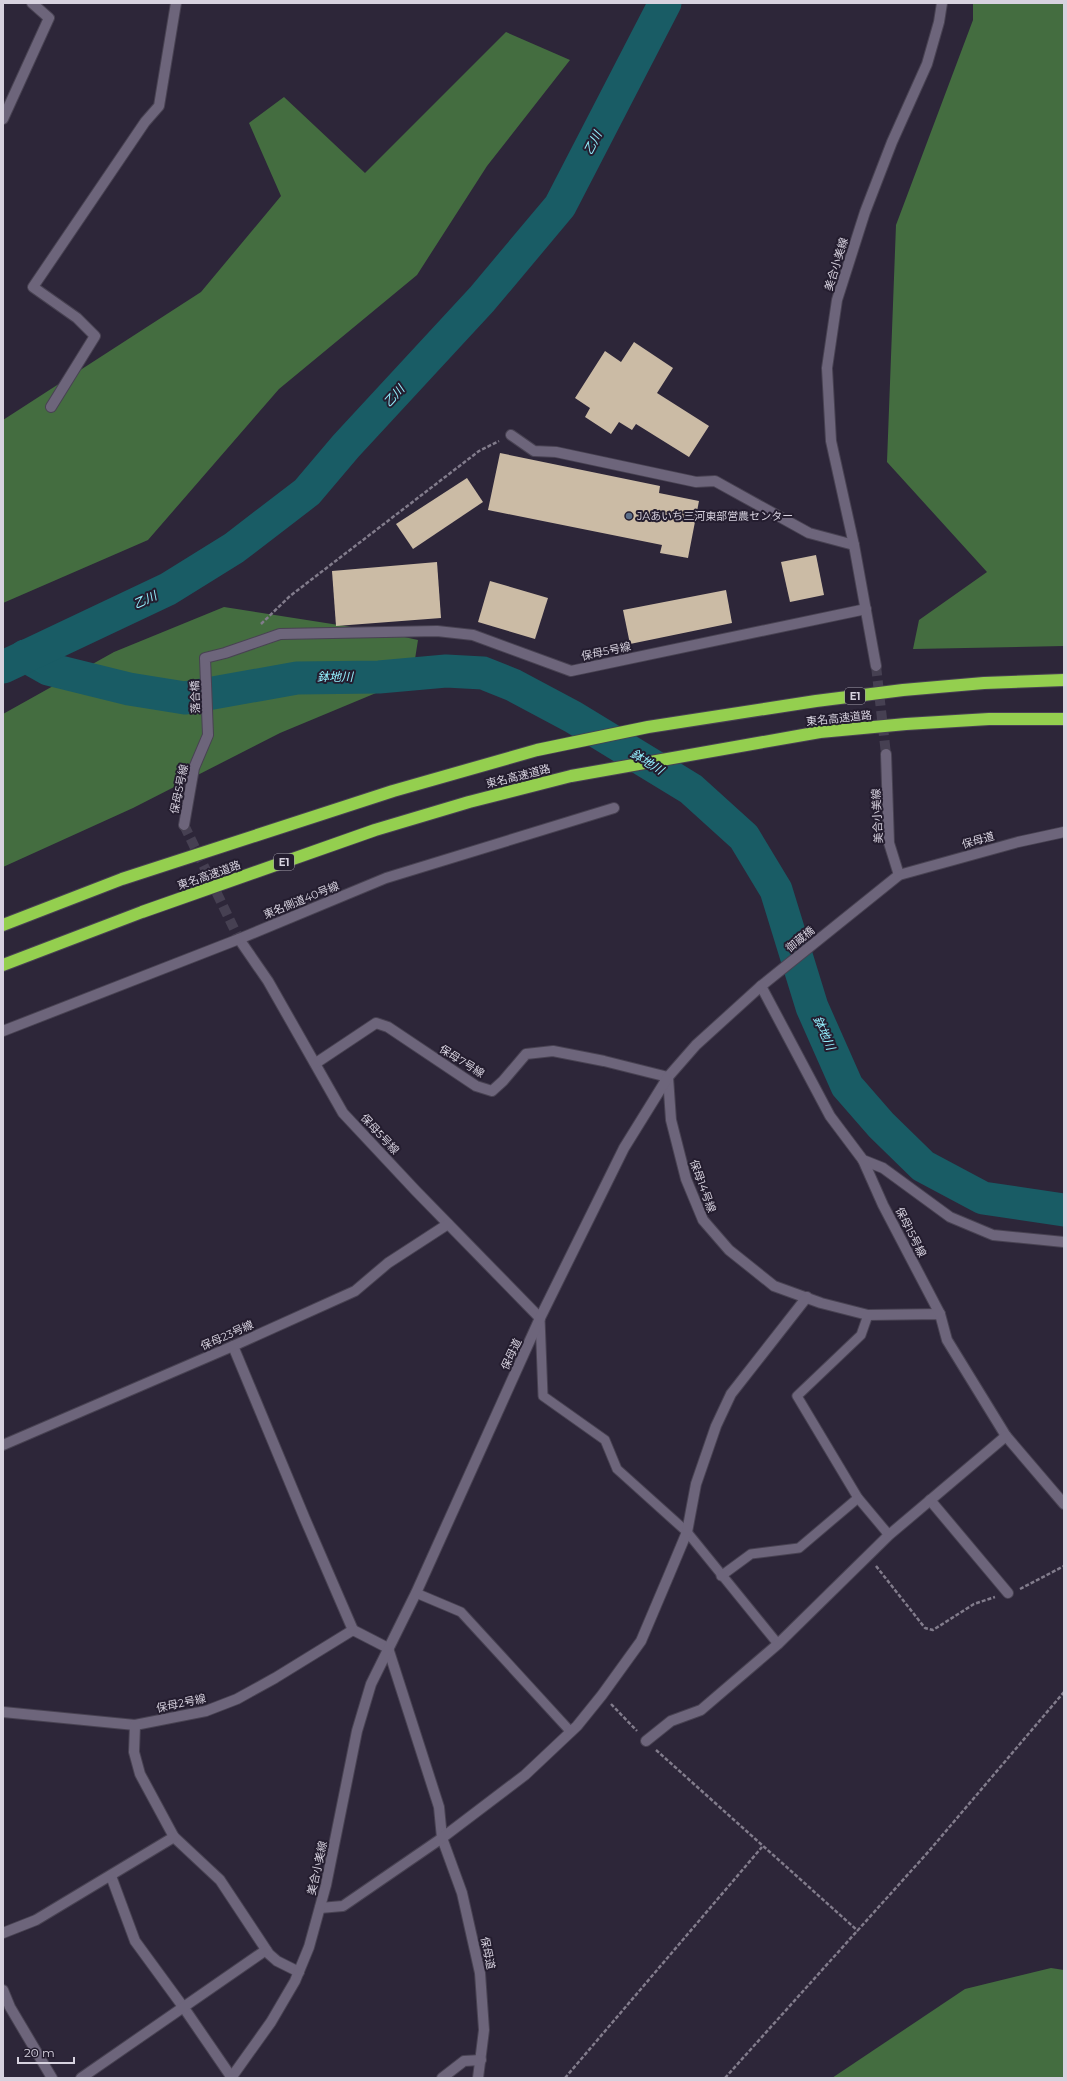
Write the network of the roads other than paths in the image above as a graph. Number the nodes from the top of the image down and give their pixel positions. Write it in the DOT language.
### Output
graph roads {
  1 [pos="32,3"];
  2 [pos="176,3"];
  3 [pos="942,3"];
  4 [pos="3,119"];
  5 [pos="51,407"];
  6 [pos="511,436"];
  7 [pos="854,545"];
  8 [pos="866,609"];
  9 [pos="205,658"];
  10 [pos="876,666"];
  11 [pos="1064,680"];
  12 [pos="1064,719"];
  13 [pos="208,735"];
  14 [pos="886,754"];
  15 [pos="614,808"];
  16 [pos="184,825"];
  17 [pos="1064,832"];
  18 [pos="899,875"];
  19 [pos="3,925"];
  20 [pos="239,939"];
  21 [pos="3,965"];
  22 [pos="761,986"];
  23 [pos="3,1031"];
  24 [pos="316,1063"];
  25 [pos="668,1078"];
  26 [pos="863,1160"];
  27 [pos="448,1224"];
  28 [pos="1064,1242"];
  29 [pos="807,1297"];
  30 [pos="940,1314"];
  31 [pos="868,1315"];
  32 [pos="540,1318"];
  33 [pos="233,1346"];
  34 [pos="1006,1436"];
  35 [pos="3,1445"];
  36 [pos="858,1498"];
  37 [pos="930,1500"];
  38 [pos="1064,1504"];
  39 [pos="687,1532"];
  40 [pos="889,1535"];
  41 [pos="722,1576"];
  42 [pos="416,1593"];
  43 [pos="1008,1593"];
  44 [pos="353,1630"];
  45 [pos="778,1644"];
  46 [pos="388,1648"];
  47 [pos="3,1712"];
  48 [pos="135,1725"];
  49 [pos="571,1732"];
  50 [pos="646,1741"];
  51 [pos="174,1837"];
  52 [pos="442,1838"];
  53 [pos="111,1876"];
  54 [pos="320,1908"];
  55 [pos="3,1933"];
  56 [pos="266,1950"];
  57 [pos="299,1972"];
  58 [pos="3,1990"];
  59 [pos="184,2008"];
  60 [pos="481,2060"];
  61 [pos="52,2078"];
  62 [pos="81,2078"];
  63 [pos="232,2078"];
  64 [pos="442,2078"];
  65 [pos="478,2078"];
  1 -- 4 [label="street"];
  2 -- 5 [label="street"];
  3 -- 7 [label="street, 美合小美線"];
  6 -- 7 [label="street"];
  7 -- 8 [label="street, 美合小美線"];
  8 -- 9 [label="street, 保母5号線"];
  8 -- 10 [label="street, 美合小美線"];
  9 -- 13 [label="street, 落合橋"];
  11 -- 19 [label="highway, 東名高速道路 / E1"];
  12 -- 21 [label="highway, 東名高速道路 / E1"];
  13 -- 16 [label="street, 保母5号線"];
  14 -- 18 [label="street, 美合小美線"];
  15 -- 20 [label="street, 東名側道40号線"];
  17 -- 18 [label="street, 保母道"];
  18 -- 22 [label="street, 御蔵橋"];
  20 -- 23 [label="street, 東名側道40号線"];
  20 -- 24 [label="street, 保母5号線"];
  22 -- 25 [label="street, 保母道"];
  22 -- 26 [label="street, 保母15号線"];
  24 -- 25 [label="street, 保母7号線"];
  24 -- 27 [label="street, 保母5号線"];
  25 -- 29 [label="street, 保母14号線"];
  25 -- 32 [label="street, 保母道"];
  26 -- 28 [label="street"];
  26 -- 30 [label="street, 保母15号線"];
  27 -- 32 [label="street, 保母5号線"];
  27 -- 33 [label="street, 保母23号線"];
  29 -- 31 [label="street, 保母14号線"];
  29 -- 39 [label="street"];
  30 -- 31 [label="street, 保母14号線"];
  30 -- 34 [label="street, 保母15号線"];
  31 -- 36 [label="lane"];
  32 -- 39 [label="lane"];
  32 -- 42 [label="street, 保母道"];
  33 -- 35 [label="street, 保母23号線"];
  33 -- 44 [label="street"];
  34 -- 37 [label="street"];
  34 -- 38 [label="street, 保母15号線"];
  36 -- 40 [label="lane"];
  36 -- 41 [label="lane"];
  37 -- 40 [label="street"];
  37 -- 43 [label="street"];
  39 -- 41 [label="lane"];
  39 -- 49 [label="street"];
  40 -- 45 [label="street"];
  41 -- 45 [label="lane"];
  42 -- 46 [label="street, 保母道"];
  42 -- 49 [label="lane"];
  44 -- 46 [label="street"];
  44 -- 48 [label="street, 保母2号線"];
  45 -- 50 [label="street"];
  46 -- 52 [label="street, 保母道"];
  46 -- 54 [label="street, 美合小美線"];
  47 -- 48 [label="street, 保母2号線"];
  48 -- 51 [label="street"];
  49 -- 52 [label="street"];
  51 -- 53 [label="street"];
  51 -- 56 [label="street"];
  52 -- 54 [label="street"];
  52 -- 60 [label="street, 保母道"];
  53 -- 55 [label="street"];
  53 -- 59 [label="street"];
  54 -- 57 [label="street, 美合小美線"];
  56 -- 57 [label="street"];
  56 -- 59 [label="street"];
  57 -- 63 [label="street, 美合小美線"];
  58 -- 61 [label="street"];
  59 -- 62 [label="street"];
  59 -- 63 [label="street"];
  60 -- 64 [label="street"];
  60 -- 65 [label="street, 保母道"];
}
